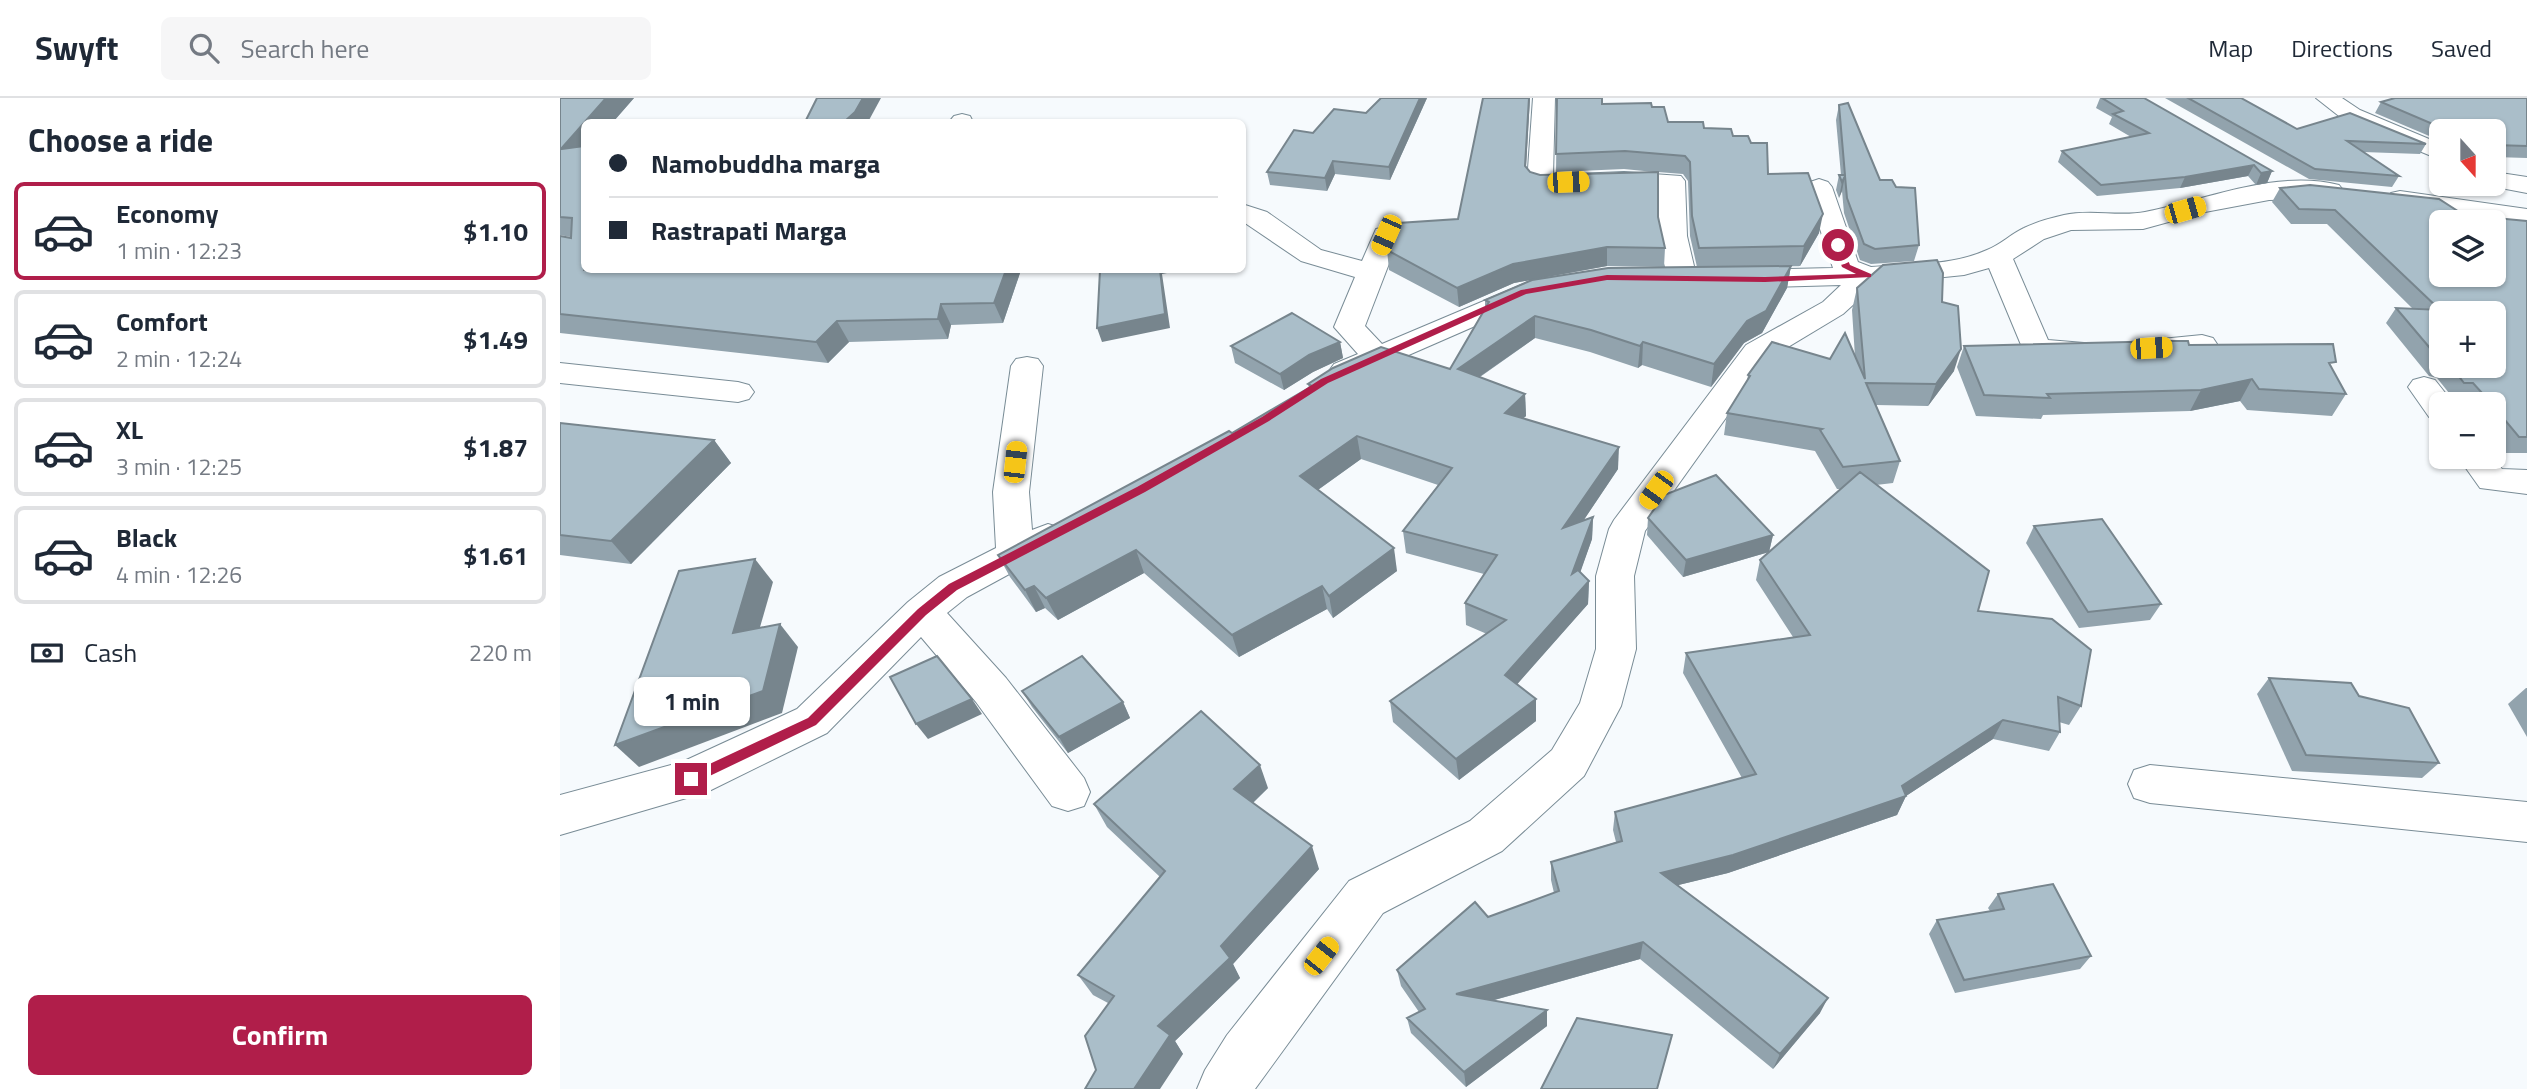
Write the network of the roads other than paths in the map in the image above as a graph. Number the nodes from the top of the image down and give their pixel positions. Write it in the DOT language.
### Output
graph roads {
  1 [pos="1544,98"];
  2 [pos="2327,98"];
  3 [pos="2429,148"];
  4 [pos="2268,169"];
  5 [pos="2506,182"];
  6 [pos="2527,185"];
  7 [pos="1819,187"];
  8 [pos="2302,189"];
  9 [pos="2349,192"];
  10 [pos="2376,196"];
  11 [pos="2429,196"];
  12 [pos="2454,196"];
  13 [pos="2026,210"];
  14 [pos="1246,213"];
  15 [pos="2527,217"];
  16 [pos="2048,229"];
  17 [pos="1386,235"];
  18 [pos="1998,256"];
  19 [pos="1370,271"];
  20 [pos="1868,276"];
  21 [pos="1645,278"];
  22 [pos="1682,279"];
  23 [pos="1561,284"];
  24 [pos="2202,344"];
  25 [pos="1377,356"];
  26 [pos="1027,366"];
  27 [pos="560,373"];
  28 [pos="1315,387"];
  29 [pos="738,393"];
  30 [pos="2484,469"];
  31 [pos="2527,482"];
  32 [pos="1075,523"];
  33 [pos="1015,554"];
  34 [pos="922,612"];
  35 [pos="2150,784"];
  36 [pos="1068,792"];
  37 [pos="560,815"];
  38 [pos="2527,822"];
  39 [pos="1224,1089"];
  1 -- 22 [label="street"];
  2 -- 3 [label="street"];
  4 -- 8 [label="street"];
  5 -- 6 [label="street"];
  7 -- 20 [label="street"];
  8 -- 9 [label="street"];
  8 -- 16 [label="street"];
  10 -- 11 [label="street"];
  12 -- 15 [label="street"];
  13 -- 16 [label="street"];
  14 -- 19 [label="street"];
  16 -- 18 [label="street"];
  17 -- 19 [label="street"];
  18 -- 20 [label="street"];
  18 -- 24 [label="street"];
  19 -- 25 [label="street"];
  20 -- 22 [label="street"];
  20 -- 39 [label="street"];
  21 -- 22 [label="street"];
  23 -- 25 [label="street"];
  25 -- 28 [label="street"];
  26 -- 33 [label="street"];
  27 -- 29 [label="street"];
  30 -- 31 [label="street"];
  32 -- 33 [label="street"];
  33 -- 34 [label="street"];
  34 -- 36 [label="street"];
  34 -- 37 [label="street"];
  35 -- 38 [label="street"];
}
